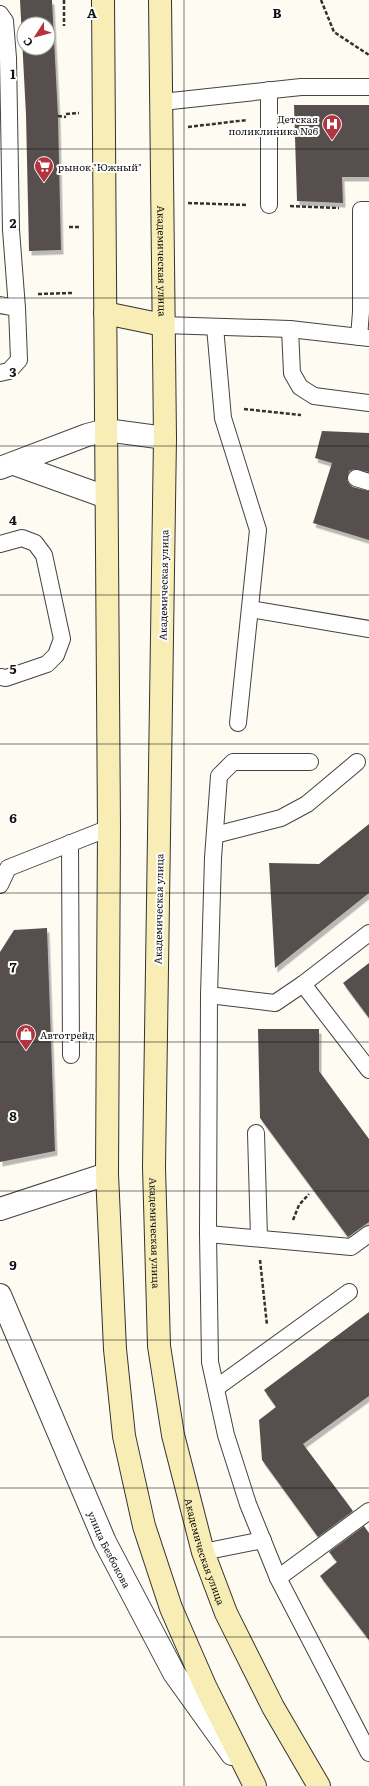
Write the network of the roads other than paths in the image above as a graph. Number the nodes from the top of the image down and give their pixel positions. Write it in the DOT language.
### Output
graph roads {
  1 [pos="103,0"];
  2 [pos="160,0"];
  3 [pos="0,14"];
  4 [pos="4,81"];
  5 [pos="369,88"];
  6 [pos="269,90"];
  7 [pos="162,102"];
  8 [pos="5,159"];
  9 [pos="269,205"];
  10 [pos="369,210"];
  11 [pos="5,230"];
  12 [pos="16,301"];
  13 [pos="0,305"];
  14 [pos="105,313"];
  15 [pos="163,325"];
  16 [pos="215,326"];
  17 [pos="290,329"];
  18 [pos="364,338"];
  19 [pos="0,373"];
  20 [pos="369,403"];
  21 [pos="106,430"];
  22 [pos="165,438"];
  23 [pos="7,466"];
  24 [pos="106,497"];
  25 [pos="0,544"];
  26 [pos="250,609"];
  27 [pos="369,629"];
  28 [pos="0,677"];
  29 [pos="238,723"];
  30 [pos="310,762"];
  31 [pos="357,762"];
  32 [pos="108,828"];
  33 [pos="214,835"];
  34 [pos="70,843"];
  35 [pos="0,885"];
  36 [pos="369,933"];
  37 [pos="303,984"];
  38 [pos="209,995"];
  39 [pos="71,1055"];
  40 [pos="369,1070"];
  41 [pos="256,1133"];
  42 [pos="107,1174"];
  43 [pos="0,1210"];
  44 [pos="208,1234"];
  45 [pos="259,1238"];
  46 [pos="367,1241"];
  47 [pos="349,1292"];
  48 [pos="0,1295"];
  49 [pos="216,1388"];
  50 [pos="369,1511"];
  51 [pos="263,1540"];
  52 [pos="202,1552"];
  53 [pos="278,1578"];
  54 [pos="369,1753"];
  55 [pos="255,1786"];
  56 [pos="319,1786"];
  1 -- 14 [label="main road"];
  2 -- 7 [label="main road, Академическая улица"];
  3 -- 4 [label="lane"];
  4 -- 8 [label="lane"];
  5 -- 6 [label="lane"];
  6 -- 7 [label="lane"];
  6 -- 9 [label="lane"];
  7 -- 15 [label="main road, Академическая улица"];
  8 -- 11 [label="lane"];
  10 -- 18 [label="lane"];
  11 -- 12 [label="lane"];
  12 -- 13 [label="lane"];
  12 -- 19 [label="lane"];
  14 -- 15 [label="main road"];
  14 -- 21 [label="main road"];
  15 -- 16 [label="lane"];
  15 -- 22 [label="main road, Академическая улица"];
  16 -- 17 [label="lane"];
  16 -- 26 [label="lane"];
  17 -- 18 [label="lane"];
  17 -- 20 [label="lane"];
  21 -- 22 [label="street"];
  21 -- 23 [label="street"];
  21 -- 24 [label="main road"];
  22 -- 52 [label="main road, Академическая улица"];
  23 -- 24 [label="street"];
  24 -- 32 [label="main road"];
  25 -- 28 [label="lane"];
  26 -- 27 [label="lane"];
  26 -- 29 [label="lane"];
  30 -- 33 [label="lane"];
  31 -- 33 [label="lane"];
  32 -- 34 [label="lane"];
  32 -- 42 [label="main road"];
  33 -- 38 [label="lane"];
  34 -- 35 [label="lane"];
  34 -- 39 [label="lane"];
  36 -- 37 [label="lane"];
  37 -- 38 [label="lane"];
  37 -- 40 [label="lane"];
  38 -- 44 [label="lane"];
  41 -- 45 [label="lane"];
  42 -- 43 [label="street"];
  42 -- 55 [label="main road"];
  44 -- 45 [label="lane"];
  44 -- 49 [label="lane"];
  45 -- 46 [label="lane"];
  47 -- 49 [label="lane"];
  48 -- 55 [label="street, улица Безбокова"];
  49 -- 51 [label="lane"];
  50 -- 53 [label="lane"];
  51 -- 52 [label="lane"];
  51 -- 53 [label="lane"];
  52 -- 56 [label="main road, Академическая улица"];
  53 -- 54 [label="lane"];
}
